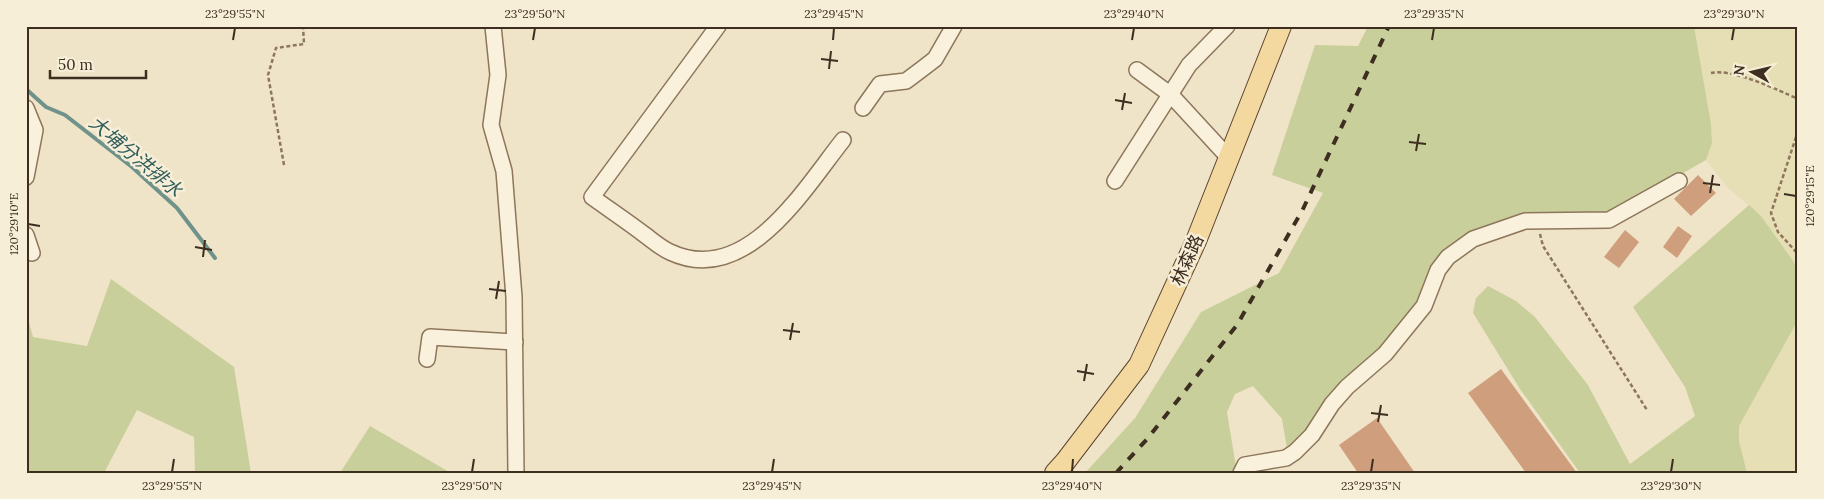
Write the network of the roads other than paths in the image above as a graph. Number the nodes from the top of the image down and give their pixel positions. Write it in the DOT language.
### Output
graph roads {
  1 [pos="493,26"];
  2 [pos="718,26"];
  3 [pos="954,26"];
  4 [pos="1227,26"];
  5 [pos="1281,26"];
  6 [pos="1137,70"];
  7 [pos="1171,94"];
  8 [pos="26,108"];
  9 [pos="863,108"];
  10 [pos="843,140"];
  11 [pos="1229,158"];
  12 [pos="26,177"];
  13 [pos="1114,181"];
  14 [pos="1679,181"];
  15 [pos="26,235"];
  16 [pos="32,253"];
  17 [pos="516,342"];
  18 [pos="427,359"];
  19 [pos="516,473"];
  20 [pos="1055,473"];
  21 [pos="1241,473"];
  1 -- 17 [label="lane"];
  2 -- 10 [label="lane"];
  3 -- 9 [label="lane"];
  4 -- 7 [label="lane"];
  5 -- 11 [label="main road, 林森路"];
  6 -- 7 [label="lane"];
  7 -- 11 [label="lane"];
  7 -- 13 [label="lane"];
  8 -- 12 [label="lane"];
  11 -- 20 [label="main road, 林森路"];
  14 -- 21 [label="lane"];
  15 -- 16 [label="lane"];
  17 -- 18 [label="lane"];
  17 -- 19 [label="lane"];
}
